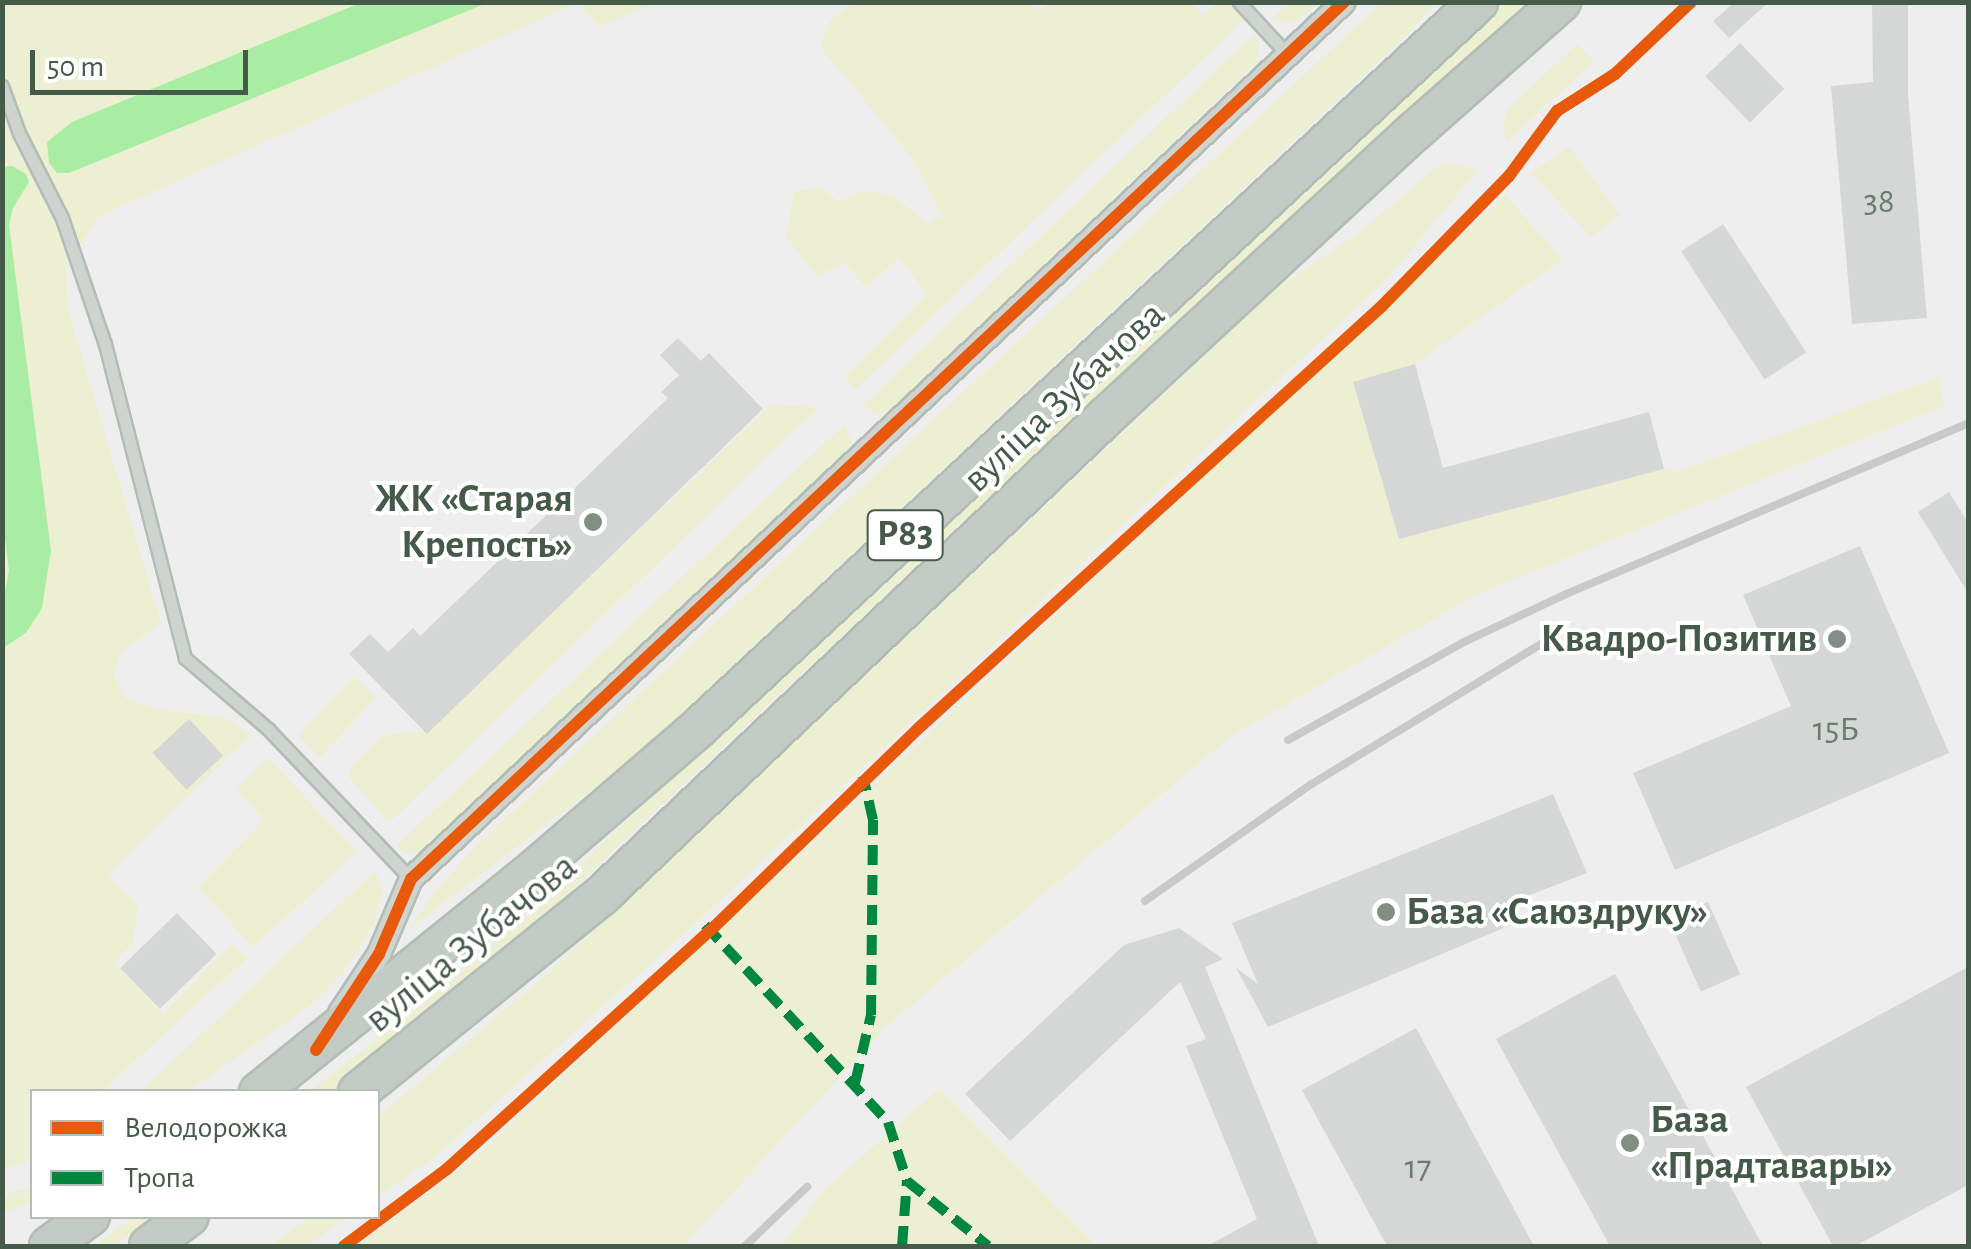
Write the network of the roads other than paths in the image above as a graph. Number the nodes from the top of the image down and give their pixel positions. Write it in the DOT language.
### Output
graph roads {
  1 [pos="1239,2"];
  2 [pos="1344,2"];
  3 [pos="1478,2"];
  4 [pos="1561,2"];
  5 [pos="1287,54"];
  6 [pos="2,86"];
  7 [pos="411,878"];
  8 [pos="316,1050"];
  9 [pos="263,1089"];
  10 [pos="362,1089"];
  11 [pos="86,1219"];
  12 [pos="185,1219"];
  13 [pos="50,1246"];
  14 [pos="148,1246"];
  1 -- 5 [label="lane"];
  2 -- 5 [label="street"];
  3 -- 8 [label="highway, вуліца Зубачова / Р83"];
  4 -- 10 [label="highway, вуліца Зубачова / Р83"];
  5 -- 7 [label="street"];
  6 -- 7 [label="lane"];
  7 -- 8 [label="street, вуліца Зубачова"];
  8 -- 9 [label="highway, вуліца Зубачова / Р83"];
  11 -- 13 [label="highway"];
  12 -- 14 [label="highway"];
}
